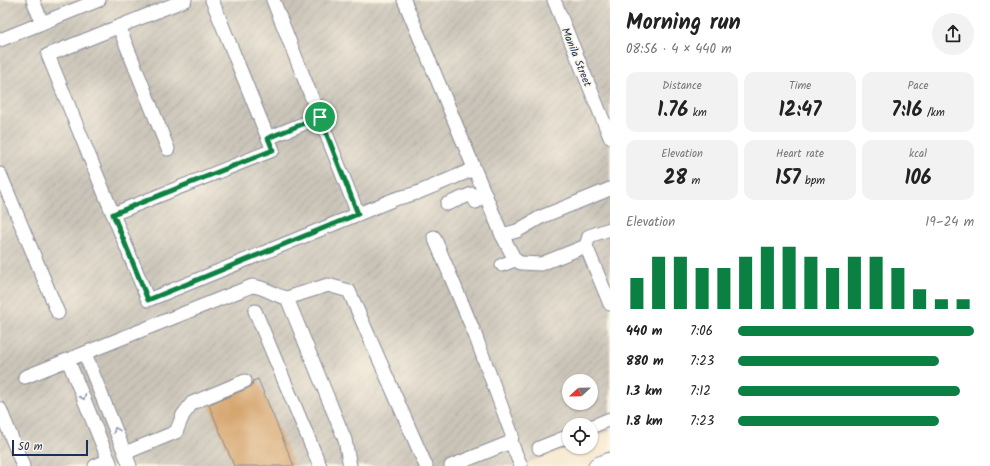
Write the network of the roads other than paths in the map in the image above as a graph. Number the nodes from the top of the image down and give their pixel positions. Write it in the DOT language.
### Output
graph roads {
  1 [pos="33,0"];
  2 [pos="99,0"];
  3 [pos="185,0"];
  4 [pos="212,0"];
  5 [pos="273,0"];
  6 [pos="404,0"];
  7 [pos="554,0"];
  8 [pos="42,23"];
  9 [pos="119,27"];
  10 [pos="0,40"];
  11 [pos="320,117"];
  12 [pos="610,137"];
  13 [pos="268,138"];
  14 [pos="168,149"];
  15 [pos="474,168"];
  16 [pos="0,174"];
  17 [pos="610,189"];
  18 [pos="476,202"];
  19 [pos="448,204"];
  20 [pos="113,214"];
  21 [pos="358,214"];
  22 [pos="610,228"];
  23 [pos="502,235"];
  24 [pos="434,237"];
  25 [pos="586,246"];
  26 [pos="515,260"];
  27 [pos="502,265"];
  28 [pos="287,298"];
  29 [pos="610,304"];
  30 [pos="255,311"];
  31 [pos="58,313"];
  32 [pos="85,354"];
  33 [pos="68,360"];
  34 [pos="25,377"];
  35 [pos="245,381"];
  36 [pos="0,409"];
  37 [pos="610,419"];
  38 [pos="598,424"];
  39 [pos="562,439"];
  40 [pos="511,442"];
  41 [pos="539,448"];
  42 [pos="125,453"];
  43 [pos="610,461"];
  44 [pos="110,463"];
  45 [pos="23,466"];
  46 [pos="95,466"];
  47 [pos="130,466"];
  48 [pos="320,466"];
  49 [pos="350,466"];
  50 [pos="426,466"];
  51 [pos="451,466"];
  52 [pos="521,466"];
  53 [pos="597,466"];
  1 -- 8 [label="street"];
  2 -- 8 [label="street"];
  3 -- 9 [label="street"];
  4 -- 13 [label="street"];
  5 -- 11 [label="street"];
  6 -- 15 [label="street"];
  7 -- 12 [label="street, Manila Street"];
  8 -- 10 [label="street"];
  9 -- 14 [label="street"];
  9 -- 20 [label="street"];
  11 -- 13 [label="street"];
  11 -- 21 [label="street"];
  13 -- 20 [label="street"];
  15 -- 21 [label="street"];
  15 -- 23 [label="street"];
  16 -- 31 [label="street"];
  17 -- 23 [label="street"];
  18 -- 19 [label="street"];
  20 -- 21 [label="street"];
  22 -- 25 [label="street"];
  23 -- 26 [label="street"];
  24 -- 40 [label="street"];
  25 -- 26 [label="street"];
  25 -- 29 [label="street"];
  26 -- 27 [label="street"];
  28 -- 32 [label="street"];
  28 -- 49 [label="street"];
  28 -- 50 [label="street"];
  30 -- 48 [label="street"];
  32 -- 33 [label="street"];
  42 -- 32 [label="street, one-way"];
  33 -- 34 [label="street"];
  33 -- 44 [label="street, one-way"];
  35 -- 42 [label="street"];
  36 -- 45 [label="street"];
  37 -- 38 [label="street"];
  39 -- 41 [label="street"];
  40 -- 51 [label="street"];
  40 -- 52 [label="street"];
  42 -- 47 [label="street"];
  43 -- 53 [label="main road"];
  44 -- 46 [label="street"];
}
